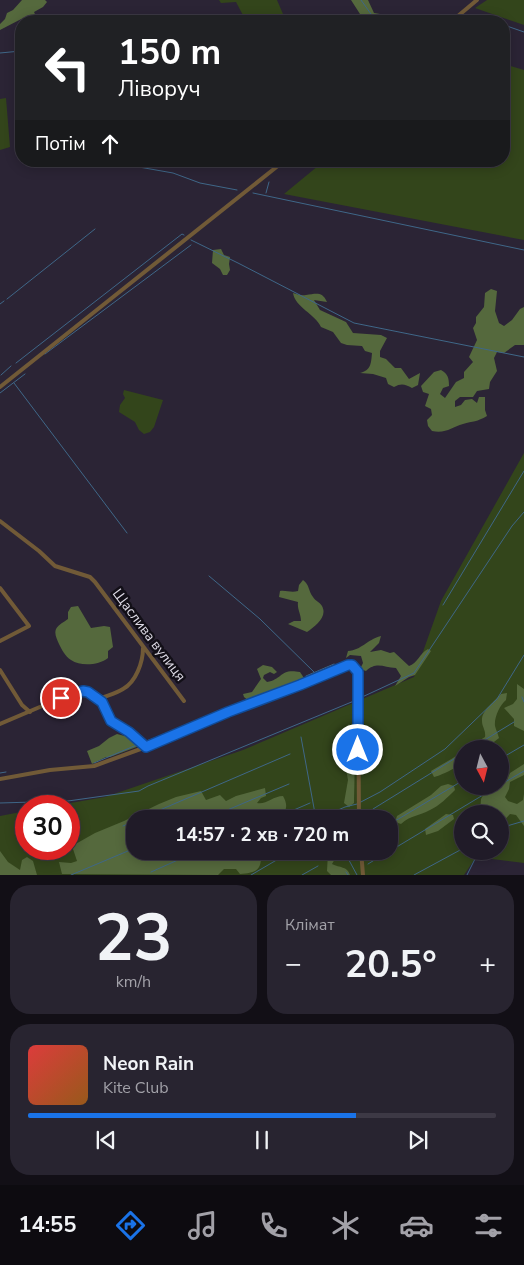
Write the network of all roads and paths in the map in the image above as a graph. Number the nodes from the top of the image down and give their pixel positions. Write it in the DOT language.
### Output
graph roads {
  1 [pos="477,0"];
  2 [pos="459,15"];
  3 [pos="276,167"];
  4 [pos="0,387"];
  5 [pos="0,521"];
  6 [pos="0,588"];
  7 [pos="0,641"];
  8 [pos="142,646"];
  9 [pos="0,670"];
  10 [pos="97,700"];
  11 [pos="184,701"];
  12 [pos="30,712"];
  13 [pos="0,724"];
  14 [pos="146,747"];
  15 [pos="0,779"];
  16 [pos="358,810"];
  17 [pos="362,860"];
  18 [pos="363,875"];
  1 -- 2 [label="street"];
  3 -- 4 [label="street"];
  5 -- 8 [label="street, Щаслива вулиця"];
  6 -- 7 [label="street"];
  8 -- 10 [label="street"];
  8 -- 11 [label="street, Щаслива вулиця"];
  9 -- 12 [label="street"];
  10 -- 12 [label="street"];
  10 -- 14 [label="street"];
  12 -- 13 [label="street"];
  14 -- 15 [label="street"];
  14 -- 16 [label="street"];
  17 -- 18 [label="street"];
}
